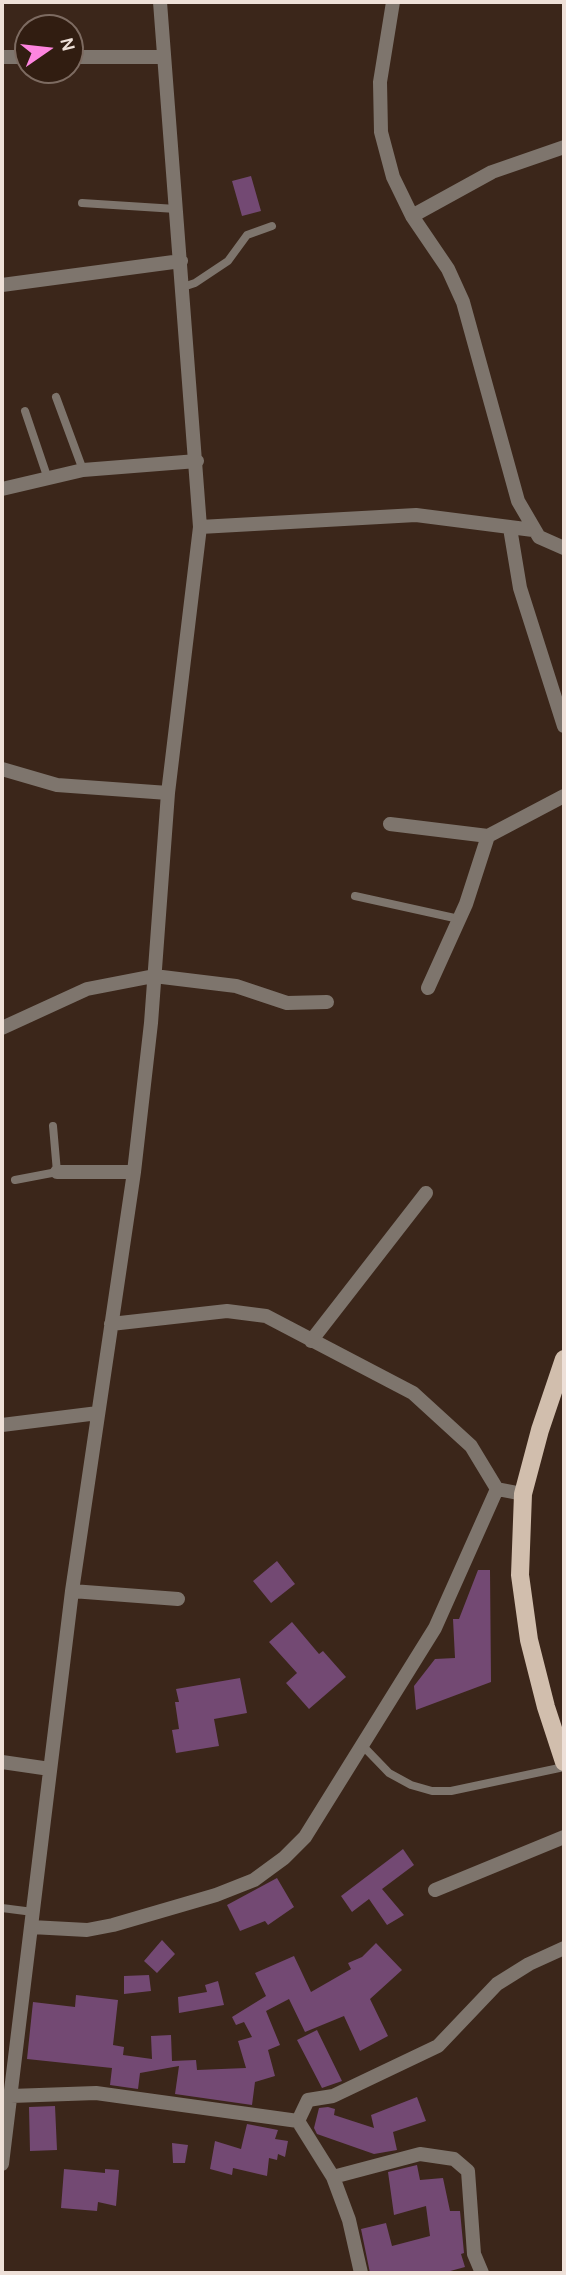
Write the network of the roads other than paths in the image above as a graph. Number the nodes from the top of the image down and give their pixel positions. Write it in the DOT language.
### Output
graph roads {
  1 [pos="160,2"];
  2 [pos="393,2"];
  3 [pos="84,57"];
  4 [pos="163,57"];
  5 [pos="564,147"];
  6 [pos="82,203"];
  7 [pos="176,209"];
  8 [pos="412,216"];
  9 [pos="272,226"];
  10 [pos="181,261"];
  11 [pos="2,285"];
  12 [pos="183,287"];
  13 [pos="56,397"];
  14 [pos="25,411"];
  15 [pos="197,461"];
  16 [pos="83,470"];
  17 [pos="48,478"];
  18 [pos="2,489"];
  19 [pos="200,527"];
  20 [pos="510,528"];
  21 [pos="533,530"];
  22 [pos="564,548"];
  23 [pos="564,726"];
  24 [pos="2,769"];
  25 [pos="168,793"];
  26 [pos="564,796"];
  27 [pos="390,824"];
  28 [pos="488,836"];
  29 [pos="355,896"];
  30 [pos="459,919"];
  31 [pos="154,976"];
  32 [pos="428,988"];
  33 [pos="327,1002"];
  34 [pos="2,1030"];
  35 [pos="2,1041"];
  36 [pos="53,1126"];
  37 [pos="57,1172"];
  38 [pos="134,1172"];
  39 [pos="15,1180"];
  40 [pos="426,1193"];
  41 [pos="111,1324"];
  42 [pos="311,1341"];
  43 [pos="564,1359"];
  44 [pos="98,1413"];
  45 [pos="2,1425"];
  46 [pos="497,1489"];
  47 [pos="523,1494"];
  48 [pos="72,1591"];
  49 [pos="178,1600"];
  50 [pos="362,1745"];
  51 [pos="2,1762"];
  52 [pos="564,1762"];
  53 [pos="564,1767"];
  54 [pos="50,1769"];
  55 [pos="564,1837"];
  56 [pos="435,1890"];
  57 [pos="2,1908"];
  58 [pos="32,1919"];
  59 [pos="564,1948"];
  60 [pos="11,2096"];
  61 [pos="298,2121"];
  62 [pos="2,2164"];
  63 [pos="333,2177"];
  64 [pos="361,2273"];
  65 [pos="482,2273"];
  1 -- 4 [label="street"];
  2 -- 8 [label="street"];
  3 -- 4 [label="street"];
  4 -- 7 [label="street"];
  5 -- 8 [label="street"];
  6 -- 7 [label="lane"];
  7 -- 10 [label="street"];
  8 -- 21 [label="street"];
  9 -- 12 [label="lane"];
  10 -- 11 [label="street"];
  10 -- 12 [label="street"];
  12 -- 15 [label="street"];
  13 -- 16 [label="lane"];
  14 -- 17 [label="lane"];
  15 -- 16 [label="street"];
  15 -- 19 [label="street"];
  16 -- 17 [label="street"];
  17 -- 18 [label="street"];
  19 -- 20 [label="street"];
  19 -- 25 [label="street"];
  20 -- 21 [label="street"];
  20 -- 23 [label="street"];
  21 -- 22 [label="street"];
  24 -- 25 [label="street"];
  25 -- 31 [label="street"];
  26 -- 28 [label="street"];
  27 -- 28 [label="street"];
  28 -- 30 [label="street"];
  29 -- 30 [label="lane"];
  30 -- 32 [label="street"];
  31 -- 33 [label="street"];
  31 -- 34 [label="street"];
  31 -- 38 [label="street"];
  34 -- 35 [label="street"];
  36 -- 37 [label="lane"];
  37 -- 38 [label="street"];
  37 -- 39 [label="lane"];
  38 -- 41 [label="street"];
  40 -- 42 [label="street"];
  41 -- 42 [label="street"];
  41 -- 44 [label="street"];
  42 -- 46 [label="street"];
  43 -- 47 [label="main road"];
  44 -- 45 [label="street"];
  44 -- 48 [label="street"];
  46 -- 47 [label="street"];
  46 -- 50 [label="street"];
  47 -- 52 [label="main road"];
  48 -- 49 [label="street"];
  48 -- 54 [label="street"];
  50 -- 53 [label="lane"];
  50 -- 58 [label="street"];
  51 -- 54 [label="street"];
  54 -- 58 [label="street"];
  55 -- 56 [label="street"];
  57 -- 58 [label="lane"];
  58 -- 60 [label="street"];
  59 -- 61 [label="street"];
  60 -- 61 [label="street"];
  60 -- 62 [label="street"];
  61 -- 63 [label="street"];
  63 -- 64 [label="street"];
  63 -- 65 [label="street"];
}
